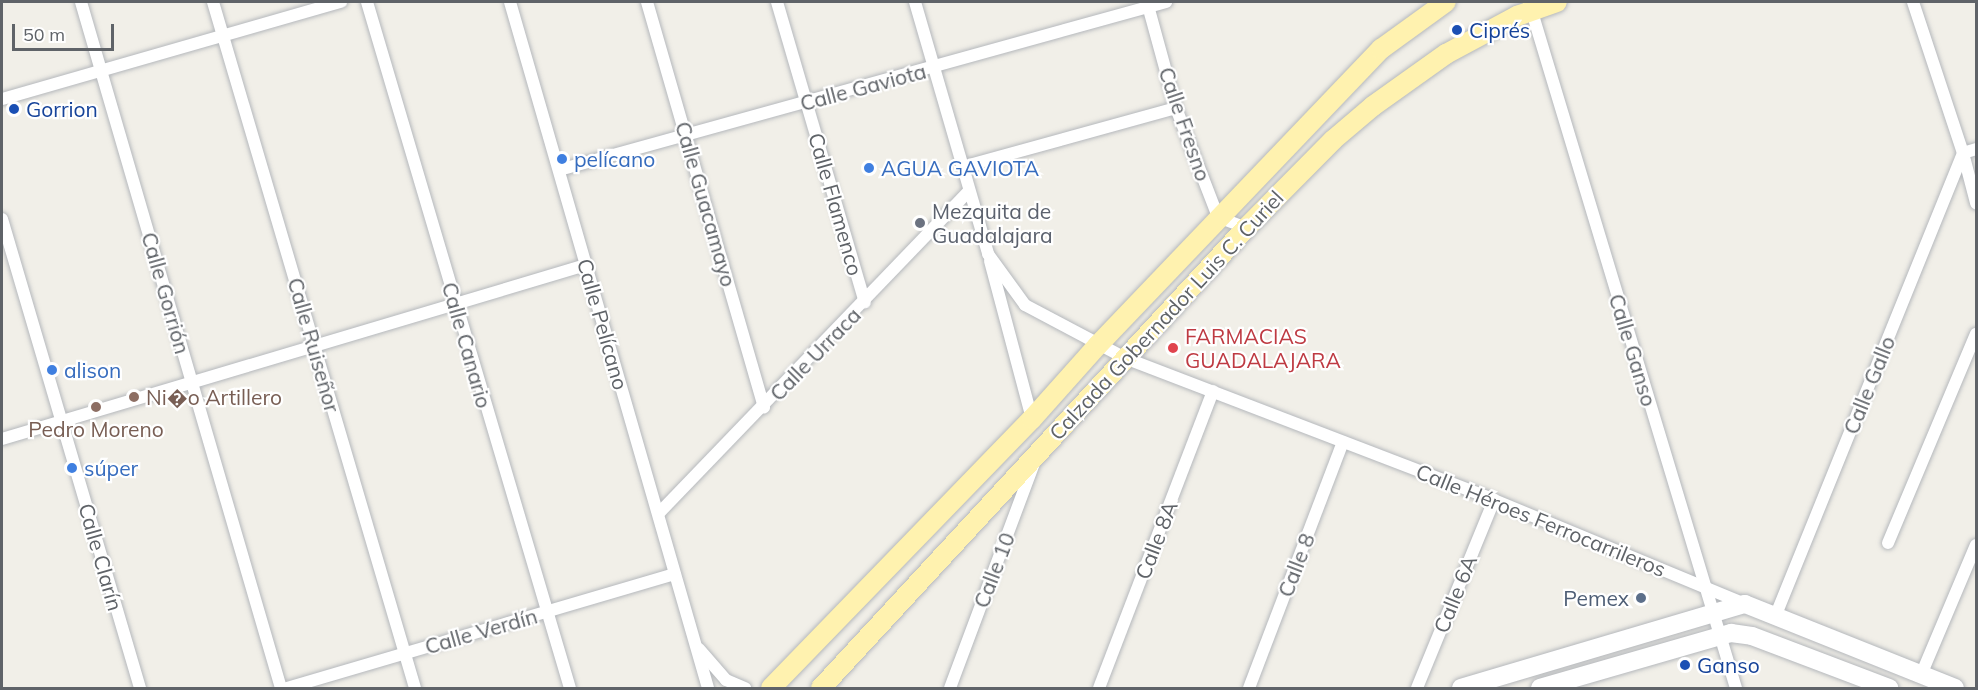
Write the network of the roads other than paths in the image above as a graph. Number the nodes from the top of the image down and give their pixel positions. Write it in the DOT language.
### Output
graph roads {
  1 [pos="81,2"];
  2 [pos="213,2"];
  3 [pos="342,2"];
  4 [pos="367,2"];
  5 [pos="510,2"];
  6 [pos="647,2"];
  7 [pos="777,2"];
  8 [pos="915,2"];
  9 [pos="1166,2"];
  10 [pos="1446,2"];
  11 [pos="1557,2"];
  12 [pos="1913,2"];
  13 [pos="1148,4"];
  14 [pos="1530,6"];
  15 [pos="223,36"];
  16 [pos="934,68"];
  17 [pos="101,71"];
  18 [pos="2,99"];
  19 [pos="807,102"];
  20 [pos="1176,108"];
  21 [pos="686,136"];
  22 [pos="1977,150"];
  23 [pos="1963,153"];
  24 [pos="962,167"];
  25 [pos="559,170"];
  26 [pos="969,191"];
  27 [pos="1977,203"];
  28 [pos="1218,217"];
  29 [pos="2,219"];
  30 [pos="1246,228"];
  31 [pos="988,254"];
  32 [pos="586,265"];
  33 [pos="865,302"];
  34 [pos="455,304"];
  35 [pos="1977,334"];
  36 [pos="1098,345"];
  37 [pos="314,346"];
  38 [pos="1125,358"];
  39 [pos="192,382"];
  40 [pos="1213,391"];
  41 [pos="764,407"];
  42 [pos="1032,419"];
  43 [pos="61,422"];
  44 [pos="2,439"];
  45 [pos="1343,442"];
  46 [pos="1039,451"];
  47 [pos="1494,501"];
  48 [pos="659,513"];
  49 [pos="1888,543"];
  50 [pos="1977,545"];
  51 [pos="675,574"];
  52 [pos="1703,586"];
  53 [pos="1745,604"];
  54 [pos="546,612"];
  55 [pos="1713,615"];
  56 [pos="1775,617"];
  57 [pos="1719,635"];
  58 [pos="696,646"];
  59 [pos="405,654"];
  60 [pos="1921,675"];
  61 [pos="140,688"];
  62 [pos="281,688"];
  63 [pos="287,688"];
  64 [pos="415,688"];
  65 [pos="570,688"];
  66 [pos="708,688"];
  67 [pos="745,688"];
  68 [pos="771,688"];
  69 [pos="821,688"];
  70 [pos="950,688"];
  71 [pos="1099,688"];
  72 [pos="1249,688"];
  73 [pos="1417,688"];
  74 [pos="1461,688"];
  75 [pos="1540,688"];
  76 [pos="1736,688"];
  77 [pos="1889,688"];
  78 [pos="1955,688"];
  1 -- 17 [label="street, Calle Gorrión"];
  2 -- 15 [label="street, Calle Ruiseñor"];
  3 -- 15 [label="street"];
  4 -- 34 [label="street, Calle Canario"];
  5 -- 25 [label="street, Calle Pelícano"];
  6 -- 21 [label="street, Calle Guacamayo"];
  7 -- 19 [label="street, Calle Flamenco"];
  8 -- 16 [label="street"];
  9 -- 13 [label="street, Calle Gaviota"];
  10 -- 28 [label="main road, Calzada Gobernador Luis C. Curiel"];
  11 -- 14 [label="main road, Calzada Gobernador Luis C. Curiel"];
  12 -- 23 [label="street"];
  13 -- 16 [label="street, Calle Gaviota"];
  13 -- 20 [label="street, Calle Fresno"];
  14 -- 30 [label="main road, Calzada Gobernador Luis C. Curiel"];
  14 -- 52 [label="street, Calle Ganso"];
  15 -- 17 [label="street"];
  15 -- 37 [label="street, Calle Ruiseñor"];
  16 -- 19 [label="street, Calle Gaviota"];
  16 -- 24 [label="street"];
  17 -- 18 [label="street"];
  17 -- 39 [label="street, Calle Gorrión"];
  19 -- 21 [label="street, Calle Gaviota"];
  19 -- 33 [label="street, Calle Flamenco"];
  20 -- 24 [label="street"];
  20 -- 28 [label="street, Calle Fresno"];
  21 -- 25 [label="street, Calle Gaviota"];
  21 -- 41 [label="street, Calle Guacamayo"];
  22 -- 23 [label="street"];
  23 -- 27 [label="street"];
  23 -- 56 [label="street, Calle Gallo"];
  24 -- 26 [label="street"];
  25 -- 32 [label="street, Calle Pelícano"];
  26 -- 31 [label="street"];
  26 -- 33 [label="street, Calle Urraca"];
  28 -- 30 [label="street"];
  28 -- 36 [label="main road, Calzada Gobernador Luis C. Curiel"];
  29 -- 43 [label="street, Calle Clarín"];
  30 -- 38 [label="main road, Calzada Gobernador Luis C. Curiel"];
  31 -- 36 [label="street, Calle Héroes Ferrocarrileros"];
  31 -- 42 [label="street"];
  32 -- 34 [label="street"];
  32 -- 48 [label="street, Calle Pelícano"];
  33 -- 41 [label="street, Calle Urraca"];
  34 -- 37 [label="street"];
  34 -- 54 [label="street, Calle Canario"];
  35 -- 49 [label="street"];
  36 -- 38 [label="street, Calle Héroes Ferrocarrileros"];
  36 -- 42 [label="main road, Calzada Gobernador Luis C. Curiel"];
  37 -- 39 [label="street"];
  37 -- 59 [label="street, Calle Ruiseñor"];
  38 -- 40 [label="street, Calle Héroes Ferrocarrileros"];
  38 -- 46 [label="main road, Calzada Gobernador Luis C. Curiel"];
  39 -- 43 [label="street"];
  39 -- 62 [label="street, Calle Gorrión"];
  40 -- 45 [label="street, Calle Héroes Ferrocarrileros"];
  40 -- 71 [label="street, Calle 8A"];
  41 -- 48 [label="street, Calle Urraca"];
  42 -- 68 [label="main road, Calzada Gobernador Luis C. Curiel"];
  43 -- 44 [label="street"];
  43 -- 61 [label="street, Calle Clarín"];
  45 -- 47 [label="street, Calle Héroes Ferrocarrileros"];
  45 -- 72 [label="street, Calle 8"];
  46 -- 69 [label="main road, Calzada Gobernador Luis C. Curiel"];
  46 -- 70 [label="street, Calle 10"];
  47 -- 52 [label="street, Calle Héroes Ferrocarrileros"];
  47 -- 73 [label="street, Calle 6A"];
  48 -- 51 [label="street, Calle Pelícano"];
  50 -- 60 [label="street"];
  51 -- 54 [label="street, Calle Verdín"];
  51 -- 58 [label="street, Calle Pelícano"];
  52 -- 53 [label="street, Calle Héroes Ferrocarrileros"];
  52 -- 55 [label="street, Calle Ganso"];
  53 -- 55 [label="main road"];
  53 -- 56 [label="main road, Calle Héroes Ferrocarrileros"];
  54 -- 59 [label="street, Calle Verdín"];
  54 -- 65 [label="street, Calle Canario"];
  55 -- 57 [label="street, Calle Ganso"];
  55 -- 74 [label="main road"];
  56 -- 60 [label="main road, Calle Héroes Ferrocarrileros"];
  57 -- 75 [label="main road"];
  57 -- 76 [label="street, Calle Ganso"];
  57 -- 77 [label="main road"];
  58 -- 66 [label="street, Calle Pelícano"];
  58 -- 67 [label="street, Calle Pelícano"];
  59 -- 63 [label="street, Calle Verdín"];
  59 -- 64 [label="street, Calle Ruiseñor"];
  60 -- 78 [label="main road, Calle Héroes Ferrocarrileros"];
}
